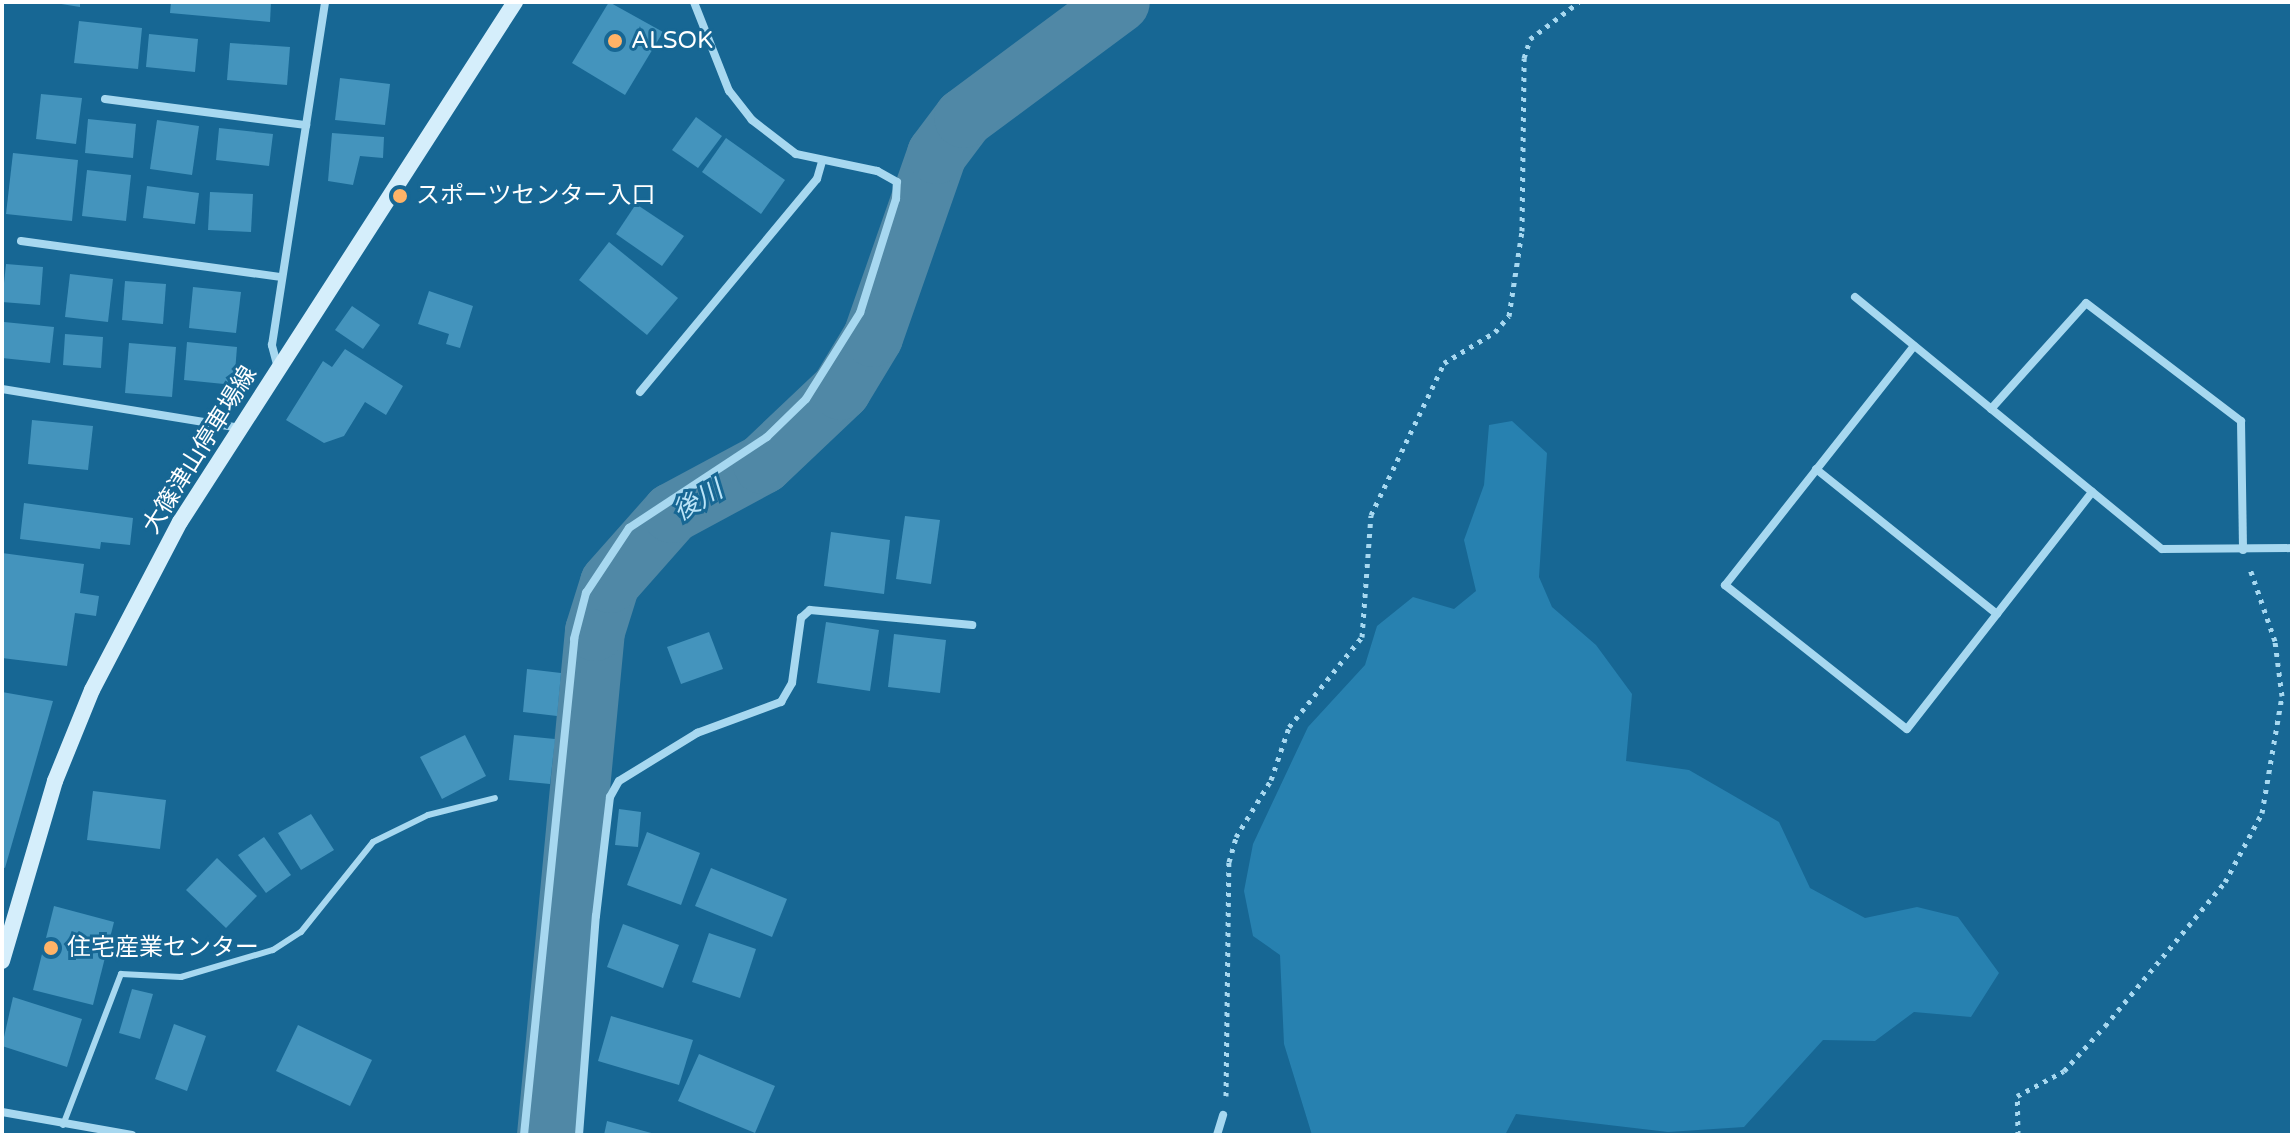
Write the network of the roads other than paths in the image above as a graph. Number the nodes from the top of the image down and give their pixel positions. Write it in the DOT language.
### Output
graph roads {
  1 [pos="325,2"];
  2 [pos="515,2"];
  3 [pos="694,2"];
  4 [pos="105,99"];
  5 [pos="306,125"];
  6 [pos="822,161"];
  7 [pos="21,241"];
  8 [pos="282,277"];
  9 [pos="1855,297"];
  10 [pos="1914,346"];
  11 [pos="278,370"];
  12 [pos="2,389"];
  13 [pos="640,392"];
  14 [pos="1991,409"];
  15 [pos="239,428"];
  16 [pos="1816,469"];
  17 [pos="2092,492"];
  18 [pos="2292,548"];
  19 [pos="2243,550"];
  20 [pos="1997,614"];
  21 [pos="972,625"];
  22 [pos="495,798"];
  23 [pos="2,961"];
  24 [pos="2,1112"];
  25 [pos="1223,1115"];
  26 [pos="63,1125"];
  27 [pos="132,1135"];
  28 [pos="524,1135"];
  29 [pos="579,1135"];
  30 [pos="1217,1135"];
  1 -- 5 [label="street"];
  2 -- 11 [label="main road, 大篠津山停車場線"];
  3 -- 6 [label="street"];
  4 -- 5 [label="street"];
  5 -- 8 [label="street"];
  6 -- 13 [label="street"];
  6 -- 28 [label="street"];
  7 -- 8 [label="street"];
  8 -- 11 [label="street"];
  9 -- 10 [label="street"];
  10 -- 14 [label="street"];
  10 -- 16 [label="street"];
  11 -- 15 [label="main road, 大篠津山停車場線"];
  12 -- 15 [label="street"];
  14 -- 17 [label="street"];
  14 -- 19 [label="street"];
  15 -- 23 [label="main road, 大篠津山停車場線"];
  16 -- 20 [label="street"];
  16 -- 20 [label="street"];
  17 -- 19 [label="street"];
  17 -- 20 [label="street"];
  18 -- 19 [label="street"];
  21 -- 29 [label="street"];
  22 -- 26 [label="lane"];
  24 -- 26 [label="street"];
  25 -- 30 [label="street"];
  26 -- 27 [label="street"];
}
